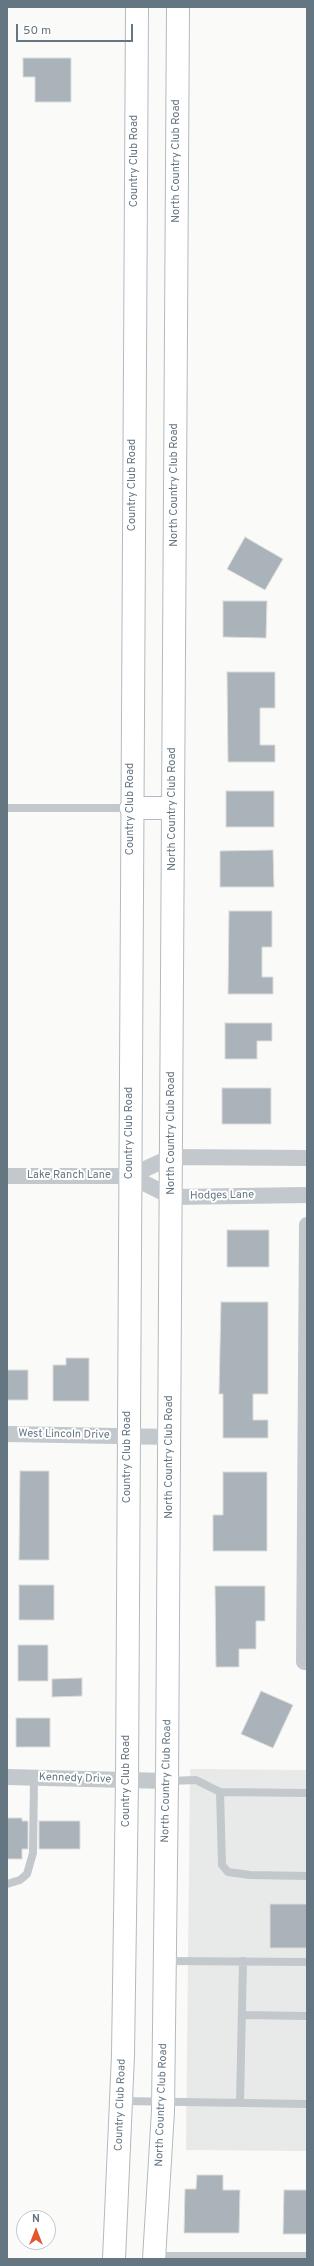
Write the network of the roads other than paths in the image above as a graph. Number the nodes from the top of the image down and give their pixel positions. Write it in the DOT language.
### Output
graph roads {
  1 [pos="136,7"];
  2 [pos="178,7"];
  3 [pos="7,808"];
  4 [pos="131,808"];
  5 [pos="173,808"];
  6 [pos="171,1157"];
  7 [pos="307,1158"];
  8 [pos="7,1176"];
  9 [pos="130,1176"];
  10 [pos="307,1195"];
  11 [pos="172,1196"];
  12 [pos="307,1225"];
  13 [pos="7,1434"];
  14 [pos="128,1436"];
  15 [pos="170,1436"];
  16 [pos="306,1662"];
  17 [pos="7,1777"];
  18 [pos="34,1778"];
  19 [pos="127,1781"];
  20 [pos="167,1781"];
  21 [pos="220,1792"];
  22 [pos="307,1793"];
  23 [pos="307,1876"];
  24 [pos="7,1884"];
  25 [pos="165,1960"];
  26 [pos="243,1961"];
  27 [pos="307,1962"];
  28 [pos="242,2015"];
  29 [pos="307,2016"];
  30 [pos="121,2101"];
  31 [pos="164,2102"];
  32 [pos="240,2103"];
  33 [pos="307,2104"];
  34 [pos="307,2256"];
  35 [pos="154,2258"];
  36 [pos="114,2259"];
  1 -- 4 [label="main road, Country Club Road"];
  2 -- 5 [label="main road, North Country Club Road"];
  3 -- 4 [label="lane"];
  4 -- 5 [label="main road"];
  4 -- 9 [label="main road, Country Club Road"];
  5 -- 6 [label="main road, North Country Club Road"];
  6 -- 7 [label="street"];
  6 -- 9 [label="street"];
  6 -- 11 [label="main road, North Country Club Road"];
  8 -- 9 [label="street, Lake Ranch Lane"];
  9 -- 11 [label="street, Hodges Lane"];
  9 -- 14 [label="main road, Country Club Road"];
  10 -- 11 [label="street, Hodges Lane"];
  11 -- 15 [label="main road, North Country Club Road"];
  12 -- 16 [label="street"];
  13 -- 14 [label="street, West Lincoln Drive"];
  14 -- 15 [label="street, West Lincoln Drive"];
  14 -- 19 [label="main road, Country Club Road"];
  15 -- 20 [label="main road, North Country Club Road"];
  17 -- 18 [label="street, Kennedy Drive"];
  18 -- 19 [label="street, Kennedy Drive"];
  18 -- 24 [label="lane"];
  19 -- 20 [label="street, Kennedy Drive"];
  19 -- 30 [label="main road, Country Club Road"];
  20 -- 21 [label="lane"];
  20 -- 25 [label="main road, North Country Club Road"];
  21 -- 22 [label="lane"];
  21 -- 23 [label="lane"];
  25 -- 26 [label="lane"];
  25 -- 31 [label="main road, North Country Club Road"];
  26 -- 27 [label="lane"];
  26 -- 28 [label="lane"];
  28 -- 29 [label="lane"];
  28 -- 32 [label="lane"];
  30 -- 31 [label="lane"];
  30 -- 36 [label="main road, Country Club Road"];
  31 -- 32 [label="lane"];
  31 -- 35 [label="main road, North Country Club Road"];
  32 -- 33 [label="lane"];
  34 -- 35 [label="lane"];
}
